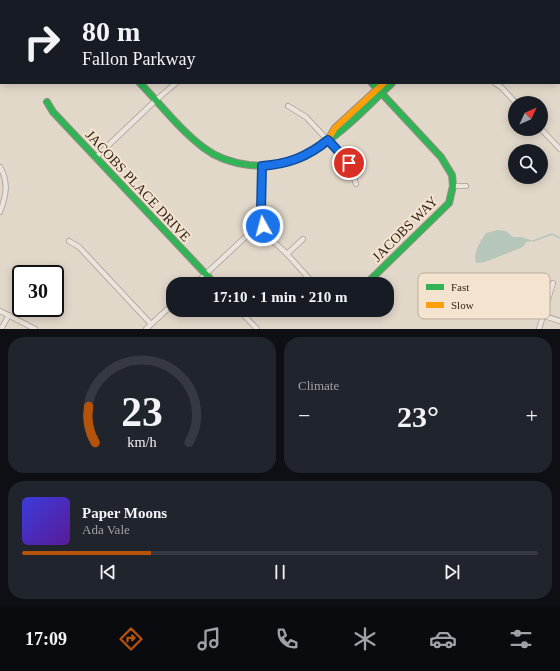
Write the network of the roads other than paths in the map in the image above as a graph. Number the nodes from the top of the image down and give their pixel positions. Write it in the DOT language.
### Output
graph roads {
  1 [pos="141,84"];
  2 [pos="175,84"];
  3 [pos="373,84"];
  4 [pos="383,84"];
  5 [pos="390,84"];
  6 [pos="496,84"];
  7 [pos="379,91"];
  8 [pos="509,96"];
  9 [pos="156,100"];
  10 [pos="47,102"];
  11 [pos="288,106"];
  12 [pos="548,136"];
  13 [pos="328,140"];
  14 [pos="560,149"];
  15 [pos="95,158"];
  16 [pos="262,166"];
  17 [pos="0,168"];
  18 [pos="356,184"];
  19 [pos="453,186"];
  20 [pos="466,186"];
  21 [pos="0,212"];
  22 [pos="263,226"];
  23 [pos="303,239"];
  24 [pos="69,241"];
  25 [pos="287,254"];
  26 [pos="206,274"];
  27 [pos="203,277"];
  28 [pos="209,277"];
  29 [pos="308,277"];
  30 [pos="373,277"];
  31 [pos="553,282"];
  32 [pos="550,292"];
  33 [pos="166,310"];
  34 [pos="0,311"];
  35 [pos="9,315"];
  36 [pos="246,317"];
  37 [pos="550,318"];
  38 [pos="542,319"];
  39 [pos="560,321"];
  40 [pos="151,324"];
  41 [pos="1,329"];
  42 [pos="35,329"];
  43 [pos="146,329"];
  44 [pos="257,329"];
  45 [pos="539,329"];
  1 -- 9 [label="street"];
  2 -- 9 [label="street"];
  3 -- 7 [label="street"];
  4 -- 7 [label="street"];
  5 -- 7 [label="street"];
  6 -- 8 [label="street"];
  7 -- 13 [label="street"];
  7 -- 19 [label="street"];
  9 -- 15 [label="street"];
  9 -- 16 [label="street"];
  10 -- 15 [label="street, JACOBS PLACE DRIVE"];
  11 -- 13 [label="street"];
  12 -- 14 [label="street"];
  13 -- 16 [label="street"];
  13 -- 18 [label="street"];
  15 -- 26 [label="street, JACOBS PLACE DRIVE"];
  16 -- 22 [label="street"];
  17 -- 21 [label="street"];
  19 -- 20 [label="street"];
  19 -- 30 [label="street, JACOBS WAY"];
  22 -- 25 [label="street"];
  22 -- 26 [label="street"];
  23 -- 25 [label="street"];
  24 -- 40 [label="street"];
  25 -- 29 [label="street"];
  26 -- 27 [label="street"];
  26 -- 28 [label="street, JACOBS PLACE DRIVE"];
  31 -- 32 [label="street"];
  33 -- 40 [label="street"];
  34 -- 35 [label="street"];
  35 -- 41 [label="street"];
  35 -- 42 [label="street"];
  36 -- 44 [label="street"];
  37 -- 39 [label="street"];
  38 -- 45 [label="street"];
  40 -- 43 [label="street"];
}
